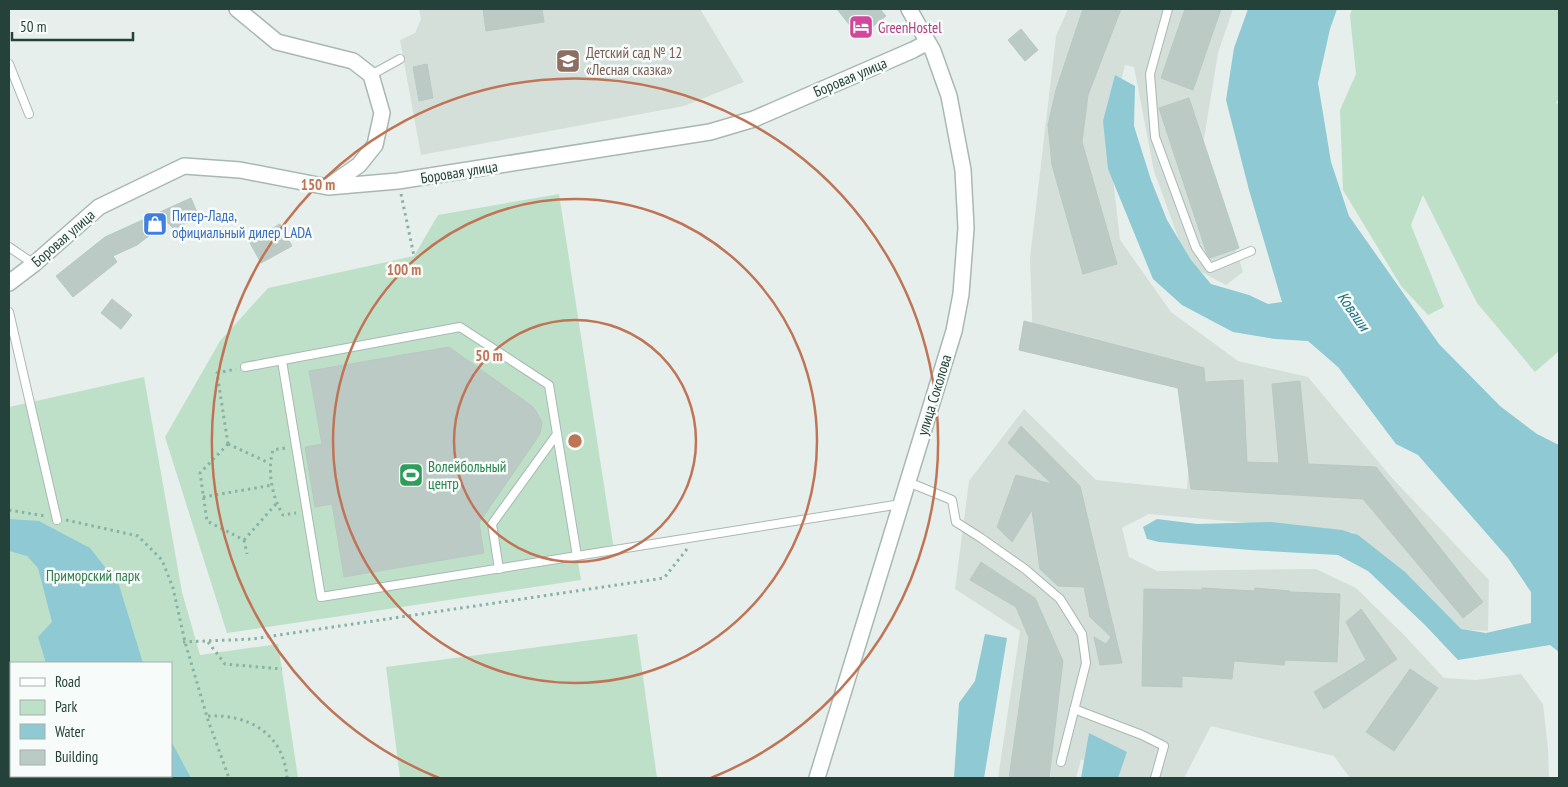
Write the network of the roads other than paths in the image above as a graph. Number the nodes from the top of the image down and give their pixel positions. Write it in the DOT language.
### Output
graph roads {
  1 [pos="237,9"];
  2 [pos="908,9"];
  3 [pos="1168,9"];
  4 [pos="928,42"];
  5 [pos="400,59"];
  6 [pos="9,64"];
  7 [pos="370,75"];
  8 [pos="29,114"];
  9 [pos="328,187"];
  10 [pos="9,247"];
  11 [pos="1251,251"];
  12 [pos="34,264"];
  13 [pos="9,283"];
  14 [pos="9,312"];
  15 [pos="282,361"];
  16 [pos="246,367"];
  17 [pos="557,434"];
  18 [pos="908,482"];
  19 [pos="900,504"];
  20 [pos="57,519"];
  21 [pos="577,556"];
  22 [pos="499,569"];
  23 [pos="1074,709"];
  24 [pos="1061,762"];
  25 [pos="817,778"];
  26 [pos="1155,778"];
  1 -- 7 [label="street"];
  2 -- 4 [label="street, улица Соколова"];
  3 -- 11 [label="lane"];
  4 -- 9 [label="street, Боровая улица"];
  4 -- 18 [label="street, улица Соколова"];
  5 -- 7 [label="lane"];
  6 -- 8 [label="lane"];
  7 -- 9 [label="street"];
  9 -- 12 [label="street, Боровая улица"];
  10 -- 12 [label="lane"];
  12 -- 13 [label="street, Боровая улица"];
  14 -- 20 [label="lane"];
  15 -- 16 [label="lane"];
  15 -- 17 [label="lane"];
  15 -- 22 [label="lane"];
  17 -- 21 [label="lane"];
  17 -- 22 [label="lane"];
  18 -- 19 [label="street, улица Соколова"];
  18 -- 23 [label="lane"];
  19 -- 21 [label="lane"];
  19 -- 25 [label="street, улица Соколова"];
  21 -- 22 [label="lane"];
  23 -- 24 [label="lane"];
  23 -- 26 [label="lane"];
}
